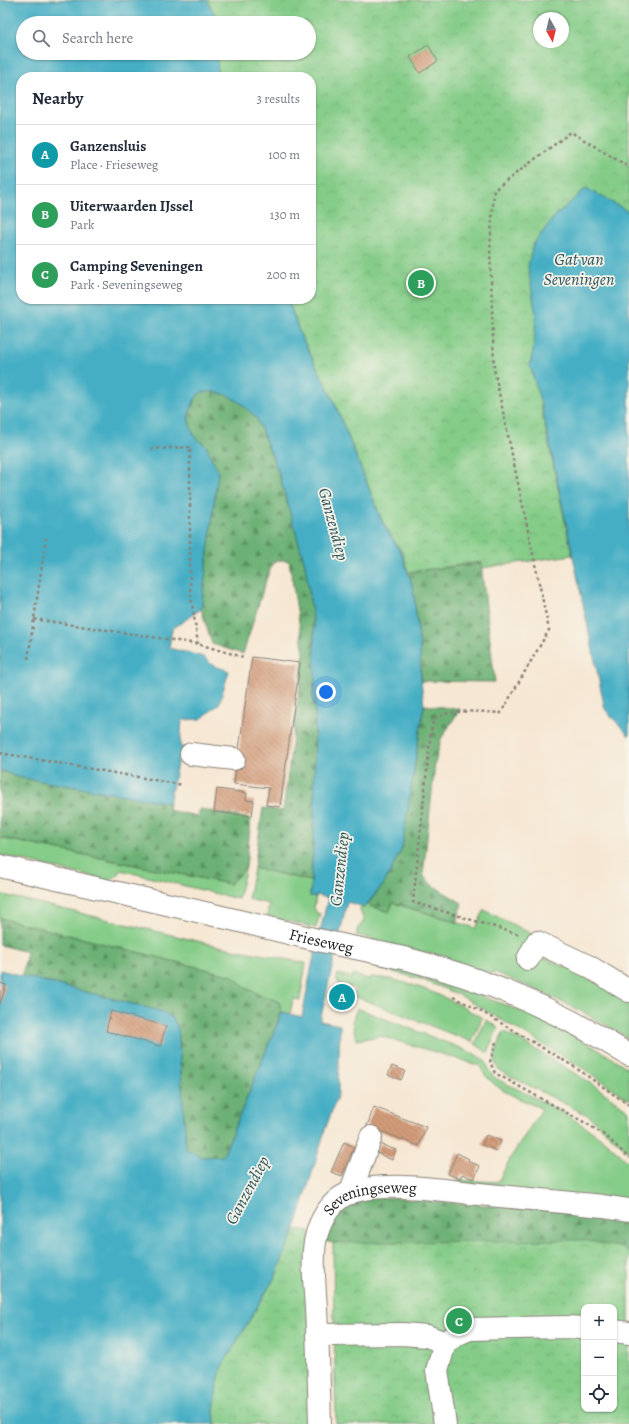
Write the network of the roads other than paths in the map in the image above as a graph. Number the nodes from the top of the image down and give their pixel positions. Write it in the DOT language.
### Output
graph roads {
  1 [pos="191,754"];
  2 [pos="234,759"];
  3 [pos="0,866"];
  4 [pos="533,950"];
  5 [pos="629,991"];
  6 [pos="629,1055"];
  7 [pos="371,1137"];
  8 [pos="350,1193"];
  9 [pos="629,1210"];
  10 [pos="581,1328"];
  11 [pos="617,1331"];
  12 [pos="629,1333"];
  13 [pos="317,1335"];
  14 [pos="445,1343"];
  15 [pos="320,1424"];
  16 [pos="445,1424"];
  1 -- 2 [label="main road"];
  3 -- 6 [label="main road, Frieseweg"];
  4 -- 5 [label="main road"];
  7 -- 8 [label="main road"];
  8 -- 9 [label="main road, Seveningseweg"];
  8 -- 13 [label="main road, Seveningseweg"];
  10 -- 14 [label="main road"];
  11 -- 12 [label="main road"];
  13 -- 14 [label="main road"];
  13 -- 15 [label="main road, Seveningseweg"];
  14 -- 16 [label="main road"];
}
